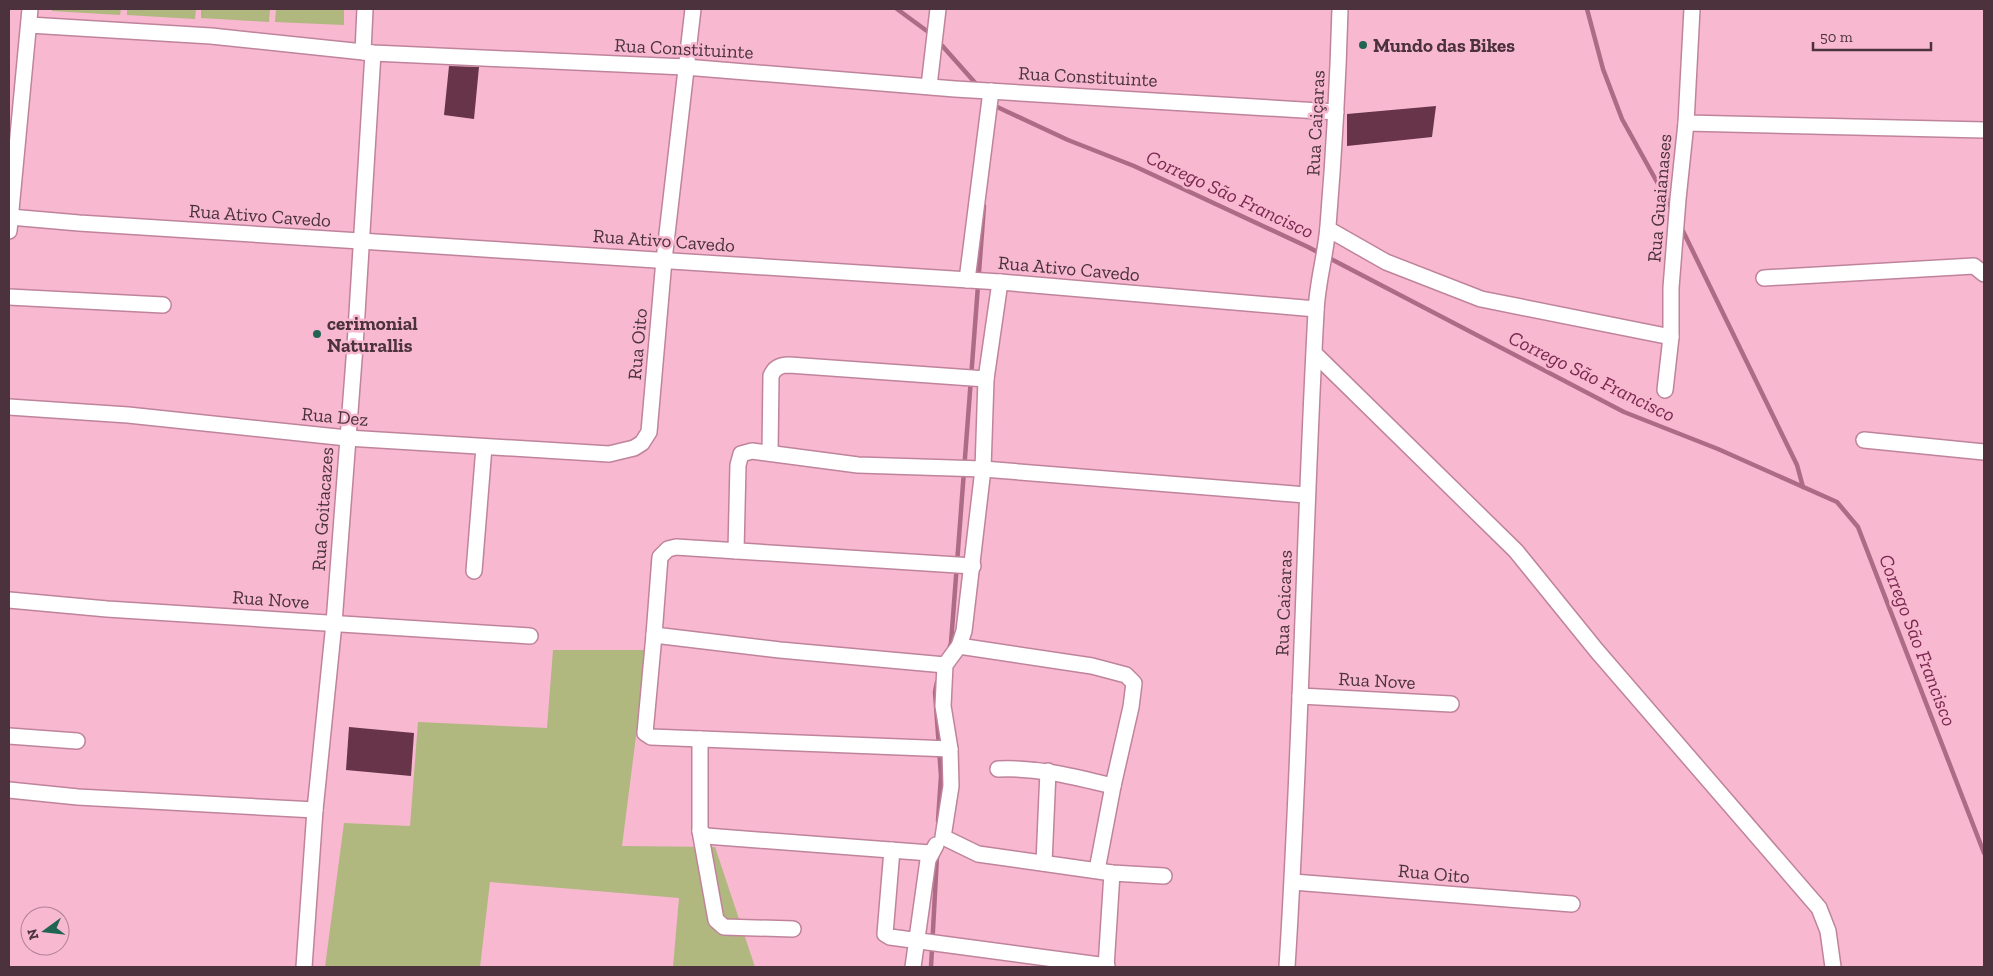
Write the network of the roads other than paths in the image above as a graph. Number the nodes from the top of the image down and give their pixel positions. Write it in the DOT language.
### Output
graph roads {
  1 [pos="30,9"];
  2 [pos="365,9"];
  3 [pos="693,9"];
  4 [pos="938,9"];
  5 [pos="1340,9"];
  6 [pos="1692,9"];
  7 [pos="29,25"];
  8 [pos="368,52"];
  9 [pos="685,67"];
  10 [pos="929,86"];
  11 [pos="989,97"];
  12 [pos="1336,112"];
  13 [pos="1686,123"];
  14 [pos="1984,130"];
  15 [pos="9,224"];
  16 [pos="1327,235"];
  17 [pos="360,242"];
  18 [pos="664,260"];
  19 [pos="1984,274"];
  20 [pos="1764,278"];
  21 [pos="967,280"];
  22 [pos="1000,282"];
  23 [pos="9,297"];
  24 [pos="163,304"];
  25 [pos="1316,309"];
  26 [pos="1671,337"];
  27 [pos="1315,354"];
  28 [pos="986,379"];
  29 [pos="1665,390"];
  30 [pos="9,407"];
  31 [pos="649,432"];
  32 [pos="347,438"];
  33 [pos="1864,440"];
  34 [pos="484,447"];
  35 [pos="1984,452"];
  36 [pos="770,453"];
  37 [pos="983,469"];
  38 [pos="1306,495"];
  39 [pos="736,551"];
  40 [pos="973,566"];
  41 [pos="474,571"];
  42 [pos="9,600"];
  43 [pos="334,623"];
  44 [pos="654,635"];
  45 [pos="530,636"];
  46 [pos="959,646"];
  47 [pos="946,665"];
  48 [pos="1300,696"];
  49 [pos="1451,704"];
  50 [pos="9,736"];
  51 [pos="700,739"];
  52 [pos="77,741"];
  53 [pos="950,749"];
  54 [pos="998,768"];
  55 [pos="1048,771"];
  56 [pos="1113,786"];
  57 [pos="9,790"];
  58 [pos="315,810"];
  59 [pos="700,831"];
  60 [pos="943,836"];
  61 [pos="892,850"];
  62 [pos="930,853"];
  63 [pos="1044,862"];
  64 [pos="1105,872"];
  65 [pos="1164,876"];
  66 [pos="1292,882"];
  67 [pos="1572,904"];
  68 [pos="793,930"];
  69 [pos="917,941"];
  70 [pos="304,967"];
  71 [pos="914,967"];
  72 [pos="1106,967"];
  73 [pos="1287,967"];
  74 [pos="1833,967"];
  1 -- 7 [label="street"];
  2 -- 8 [label="street, Rua Goitacazes"];
  3 -- 9 [label="street, Rua Oito"];
  4 -- 10 [label="street"];
  5 -- 12 [label="street, Rua Caiçaras"];
  6 -- 13 [label="street, Rua Guaianases"];
  7 -- 8 [label="street, Rua Constituinte"];
  7 -- 15 [label="street"];
  8 -- 9 [label="street, Rua Constituinte"];
  8 -- 17 [label="street, Rua Goitacazes"];
  9 -- 10 [label="street, Rua Constituinte"];
  9 -- 18 [label="street, Rua Oito"];
  10 -- 11 [label="street, Rua Constituinte"];
  11 -- 12 [label="street, Rua Constituinte"];
  11 -- 21 [label="street"];
  12 -- 16 [label="street, Rua Caiçaras"];
  13 -- 14 [label="street"];
  13 -- 26 [label="street, Rua Guaianases"];
  15 -- 17 [label="street, Rua Ativo Cavedo"];
  16 -- 25 [label="street, Rua Caicaras"];
  16 -- 26 [label="street"];
  17 -- 18 [label="street, Rua Ativo Cavedo"];
  17 -- 32 [label="street, Rua Goitacazes"];
  18 -- 21 [label="street, Rua Ativo Cavedo"];
  18 -- 31 [label="street, Rua Oito"];
  19 -- 20 [label="street"];
  21 -- 22 [label="street, Rua Ativo Cavedo"];
  22 -- 25 [label="street, Rua Ativo Cavedo"];
  22 -- 28 [label="street"];
  23 -- 24 [label="street"];
  25 -- 27 [label="street, Rua Caicaras"];
  26 -- 29 [label="street, Rua Guaianases"];
  27 -- 38 [label="street, Rua Caicaras"];
  27 -- 74 [label="street"];
  28 -- 36 [label="street"];
  28 -- 37 [label="street"];
  30 -- 32 [label="street, Rua Dez"];
  31 -- 34 [label="street, Rua Dez"];
  32 -- 34 [label="street, Rua Dez"];
  32 -- 43 [label="street, Rua Goitacazes"];
  33 -- 35 [label="street"];
  34 -- 41 [label="street"];
  36 -- 37 [label="street"];
  36 -- 39 [label="street"];
  37 -- 38 [label="street"];
  37 -- 40 [label="street"];
  38 -- 48 [label="street, Rua Caicaras"];
  39 -- 40 [label="street"];
  39 -- 44 [label="street"];
  40 -- 46 [label="street"];
  42 -- 43 [label="street, Rua Nove"];
  43 -- 45 [label="street, Rua Nove"];
  43 -- 58 [label="street, Rua Goitacazes"];
  44 -- 47 [label="street"];
  44 -- 51 [label="street"];
  46 -- 47 [label="street"];
  46 -- 56 [label="street"];
  47 -- 53 [label="street"];
  48 -- 49 [label="street, Rua Nove"];
  48 -- 66 [label="street, Rua Caicaras"];
  50 -- 52 [label="street"];
  51 -- 53 [label="street"];
  51 -- 59 [label="street"];
  53 -- 60 [label="street"];
  54 -- 55 [label="street"];
  55 -- 56 [label="street"];
  55 -- 63 [label="street"];
  56 -- 64 [label="street"];
  57 -- 58 [label="street"];
  58 -- 70 [label="street, Rua Goitacazes"];
  59 -- 61 [label="street"];
  59 -- 68 [label="street"];
  60 -- 62 [label="street"];
  60 -- 63 [label="street"];
  61 -- 62 [label="street"];
  61 -- 69 [label="street"];
  62 -- 69 [label="street"];
  63 -- 64 [label="street"];
  64 -- 65 [label="street"];
  64 -- 72 [label="street"];
  66 -- 67 [label="street, Rua Oito"];
  66 -- 73 [label="street, Rua Caicaras"];
  69 -- 71 [label="street"];
  69 -- 72 [label="street"];
}
